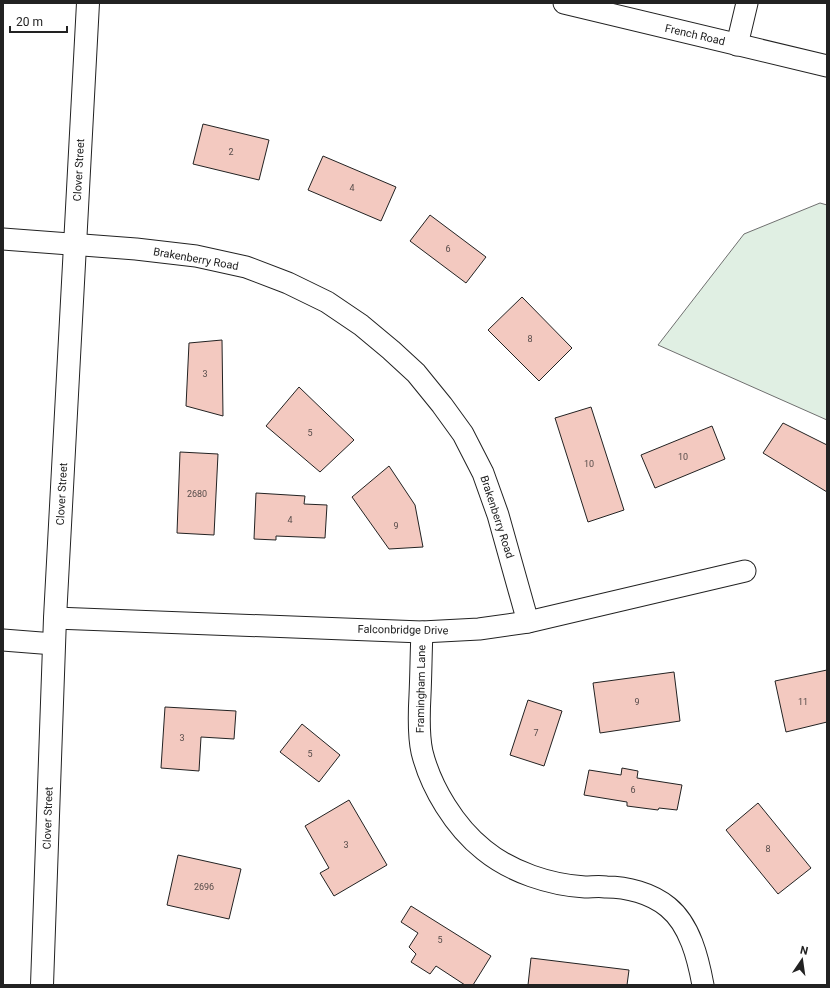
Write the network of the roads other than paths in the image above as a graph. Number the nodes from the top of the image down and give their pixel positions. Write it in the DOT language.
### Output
graph roads {
  1 [pos="88,3"];
  2 [pos="564,3"];
  3 [pos="747,3"];
  4 [pos="737,45"];
  5 [pos="827,66"];
  6 [pos="3,239"];
  7 [pos="75,244"];
  8 [pos="745,571"];
  9 [pos="55,618"];
  10 [pos="528,622"];
  11 [pos="422,632"];
  12 [pos="3,640"];
  13 [pos="54,644"];
  14 [pos="42,985"];
  15 [pos="703,985"];
  1 -- 7 [label="main road, Clover Street"];
  2 -- 4 [label="street, French Road"];
  3 -- 4 [label="street"];
  4 -- 5 [label="street, French Road"];
  6 -- 7 [label="street, Brakenberry Road"];
  7 -- 9 [label="main road, Clover Street"];
  7 -- 10 [label="street, Brakenberry Road"];
  8 -- 10 [label="street, Falconbridge Drive"];
  9 -- 11 [label="street, Falconbridge Drive"];
  9 -- 13 [label="main road, Clover Street"];
  10 -- 11 [label="street, Falconbridge Drive"];
  11 -- 15 [label="street, Framingham Lane"];
  12 -- 13 [label="street"];
  13 -- 14 [label="main road, Clover Street"];
}
